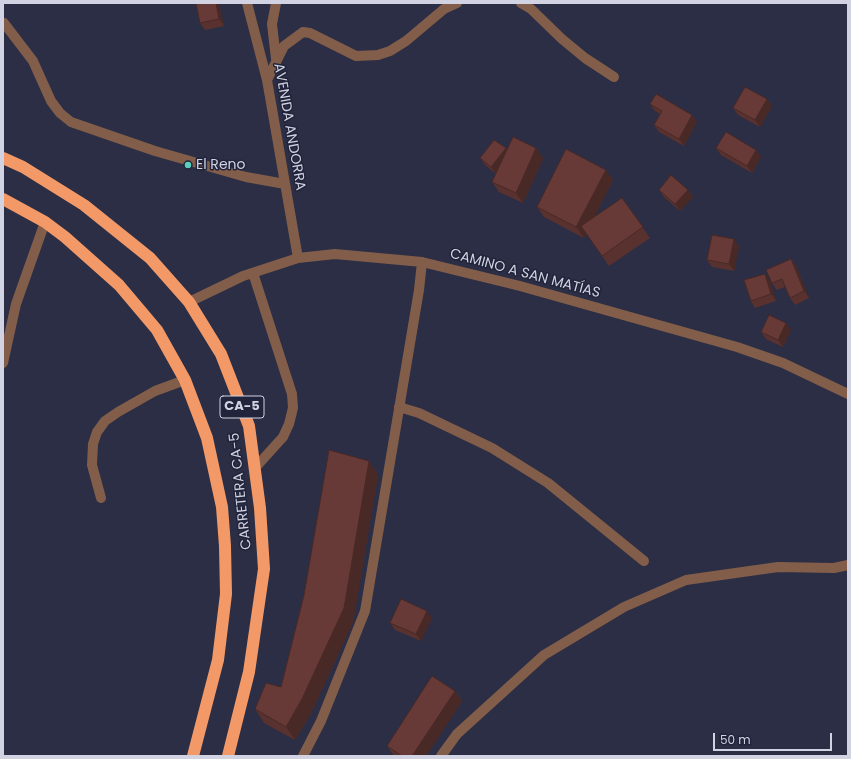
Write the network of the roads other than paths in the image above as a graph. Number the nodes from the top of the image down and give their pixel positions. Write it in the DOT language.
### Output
graph roads {
  1 [pos="247,3"];
  2 [pos="276,3"];
  3 [pos="457,3"];
  4 [pos="521,3"];
  5 [pos="4,23"];
  6 [pos="276,59"];
  7 [pos="614,77"];
  8 [pos="268,80"];
  9 [pos="3,158"];
  10 [pos="285,184"];
  11 [pos="3,199"];
  12 [pos="45,222"];
  13 [pos="298,258"];
  14 [pos="422,262"];
  15 [pos="252,273"];
  16 [pos="189,302"];
  17 [pos="3,363"];
  18 [pos="185,380"];
  19 [pos="848,394"];
  20 [pos="399,407"];
  21 [pos="254,468"];
  22 [pos="101,498"];
  23 [pos="644,561"];
  24 [pos="848,565"];
  25 [pos="193,756"];
  26 [pos="228,756"];
  27 [pos="303,756"];
  28 [pos="442,756"];
  1 -- 8 [label="street, AVENIDA ANDORRA"];
  2 -- 6 [label="street"];
  3 -- 6 [label="street"];
  4 -- 7 [label="street"];
  5 -- 10 [label="street"];
  6 -- 8 [label="street"];
  8 -- 10 [label="street, AVENIDA ANDORRA"];
  9 -- 16 [label="highway, CARRETERA CA-5 / CA-5"];
  10 -- 13 [label="street, AVENIDA ANDORRA"];
  11 -- 12 [label="highway, CARRETERA CA-5 / CA-5"];
  12 -- 17 [label="street"];
  12 -- 18 [label="highway, CARRETERA CA-5 / CA-5"];
  13 -- 14 [label="street, CAMINO A SAN MATÍAS"];
  13 -- 15 [label="street, CAMINO A SAN MATÍAS"];
  14 -- 19 [label="street, CAMINO A SAN MATÍAS"];
  14 -- 20 [label="street"];
  15 -- 16 [label="street, CAMINO A SAN MATÍAS"];
  15 -- 21 [label="street"];
  16 -- 21 [label="highway, CARRETERA CA-5 / CA-5"];
  18 -- 22 [label="street"];
  18 -- 25 [label="highway, CARRETERA CA-5 / CA-5"];
  20 -- 23 [label="street"];
  20 -- 27 [label="street"];
  21 -- 26 [label="highway, CARRETERA CA-5 / CA-5"];
  24 -- 28 [label="street"];
}
